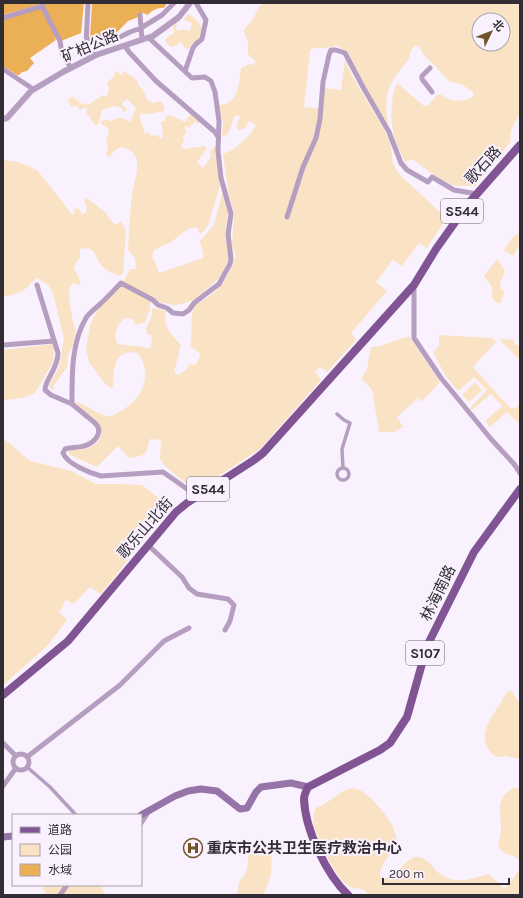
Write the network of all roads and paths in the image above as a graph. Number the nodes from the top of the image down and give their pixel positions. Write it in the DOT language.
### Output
graph roads {
  1 [pos="88,3"];
  2 [pos="174,3"];
  3 [pos="190,3"];
  4 [pos="196,3"];
  5 [pos="42,4"];
  6 [pos="140,15"];
  7 [pos="3,18"];
  8 [pos="141,28"];
  9 [pos="149,38"];
  10 [pos="87,40"];
  11 [pos="142,40"];
  12 [pos="108,42"];
  13 [pos="125,46"];
  14 [pos="108,51"];
  15 [pos="96,55"];
  16 [pos="71,68"];
  17 [pos="430,68"];
  18 [pos="3,69"];
  19 [pos="185,71"];
  20 [pos="33,89"];
  21 [pos="432,92"];
  22 [pos="3,119"];
  23 [pos="219,139"];
  24 [pos="520,145"];
  25 [pos="477,194"];
  26 [pos="288,217"];
  27 [pos="414,285"];
  28 [pos="36,286"];
  29 [pos="54,341"];
  30 [pos="3,345"];
  31 [pos="72,404"];
  32 [pos="337,414"];
  33 [pos="343,468"];
  34 [pos="520,473"];
  35 [pos="520,489"];
  36 [pos="197,496"];
  37 [pos="148,545"];
  38 [pos="189,628"];
  39 [pos="225,630"];
  40 [pos="3,695"];
  41 [pos="3,743"];
  42 [pos="16,756"];
  43 [pos="27,757"];
  44 [pos="27,767"];
  45 [pos="16,768"];
  46 [pos="3,786"];
  47 [pos="308,788"];
  48 [pos="150,810"];
  49 [pos="75,814"];
  50 [pos="142,814"];
  51 [pos="142,822"];
  52 [pos="65,886"];
  53 [pos="60,895"];
  54 [pos="348,895"];
  1 -- 10 [label="street"];
  2 -- 8 [label="street"];
  3 -- 9 [label="street, 矿柏公路"];
  4 -- 19 [label="street"];
  5 -- 7 [label="street"];
  5 -- 16 [label="street"];
  6 -- 8 [label="street"];
  8 -- 11 [label="street"];
  8 -- 12 [label="street"];
  9 -- 11 [label="street, 矿柏公路"];
  9 -- 19 [label="street"];
  10 -- 12 [label="street"];
  10 -- 15 [label="street"];
  11 -- 13 [label="street, 矿柏公路"];
  12 -- 14 [label="street"];
  13 -- 14 [label="street, 矿柏公路"];
  13 -- 23 [label="street"];
  14 -- 15 [label="street, 矿柏公路"];
  15 -- 16 [label="street, 矿柏公路"];
  16 -- 20 [label="street, 矿柏公路"];
  17 -- 21 [label="street"];
  18 -- 20 [label="street"];
  19 -- 23 [label="street"];
  20 -- 22 [label="street, 矿柏公路"];
  23 -- 31 [label="street"];
  24 -- 25 [label="main road, 歌石路 / S544"];
  25 -- 26 [label="street"];
  25 -- 27 [label="main road, 歌石路 / S544"];
  27 -- 34 [label="street"];
  27 -- 36 [label="main road, 歌乐山北街 / S544"];
  28 -- 29 [label="street"];
  29 -- 30 [label="street"];
  29 -- 31 [label="street"];
  31 -- 36 [label="street"];
  32 -- 33 [label="street"];
  35 -- 47 [label="main road, 林海南路 / S107"];
  36 -- 37 [label="main road, 歌乐山北街 / S544"];
  37 -- 39 [label="street"];
  37 -- 40 [label="main road, 歌乐山北街 / S544"];
  38 -- 43 [label="street"];
  41 -- 42 [label="street"];
  42 -- 43 [label="street"];
  42 -- 45 [label="street"];
  43 -- 44 [label="street"];
  44 -- 45 [label="street"];
  44 -- 49 [label="street"];
  45 -- 46 [label="street"];
  47 -- 48 [label="main road"];
  47 -- 54 [label="main road"];
  48 -- 50 [label="main road"];
  48 -- 51 [label="street"];
  52 -- 53 [label="street"];
}
